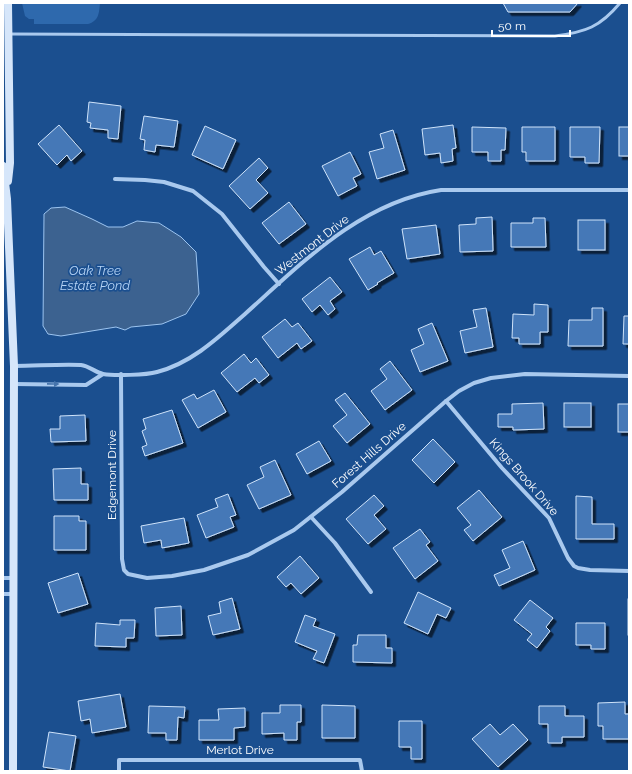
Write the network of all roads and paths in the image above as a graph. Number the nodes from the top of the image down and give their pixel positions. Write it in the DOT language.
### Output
graph roads {
  1 [pos="8,3"];
  2 [pos="620,3"];
  3 [pos="6,34"];
  4 [pos="3,166"];
  5 [pos="115,179"];
  6 [pos="629,190"];
  7 [pos="7,199"];
  8 [pos="279,284"];
  9 [pos="14,366"];
  10 [pos="103,374"];
  11 [pos="121,374"];
  12 [pos="629,376"];
  13 [pos="14,384"];
  14 [pos="446,401"];
  15 [pos="311,517"];
  16 [pos="629,571"];
  17 [pos="128,574"];
  18 [pos="3,578"];
  19 [pos="14,578"];
  20 [pos="371,592"];
  21 [pos="3,594"];
  22 [pos="14,594"];
  23 [pos="13,771"];
  24 [pos="119,771"];
  25 [pos="362,771"];
  1 -- 3 [label="main road"];
  2 -- 3 [label="lane"];
  3 -- 7 [label="main road"];
  4 -- 7 [label="main road"];
  5 -- 8 [label="street"];
  6 -- 8 [label="street, Westmont Drive"];
  7 -- 9 [label="main road"];
  8 -- 11 [label="street, Westmont Drive"];
  9 -- 10 [label="street, Westmont Drive"];
  9 -- 13 [label="main road"];
  10 -- 11 [label="street, Westmont Drive"];
  13 -- 10 [label="street, one-way"];
  11 -- 17 [label="street, Edgemont Drive"];
  12 -- 14 [label="street, Forest Hills Drive"];
  13 -- 19 [label="main road"];
  14 -- 15 [label="street, Forest Hills Drive"];
  14 -- 16 [label="street, Kings Brook Drive"];
  15 -- 17 [label="street, Forest Hills Drive"];
  15 -- 20 [label="street"];
  18 -- 19 [label="street"];
  19 -- 22 [label="main road"];
  21 -- 22 [label="street"];
  22 -- 23 [label="main road"];
  24 -- 25 [label="street, Merlot Drive"];
}
